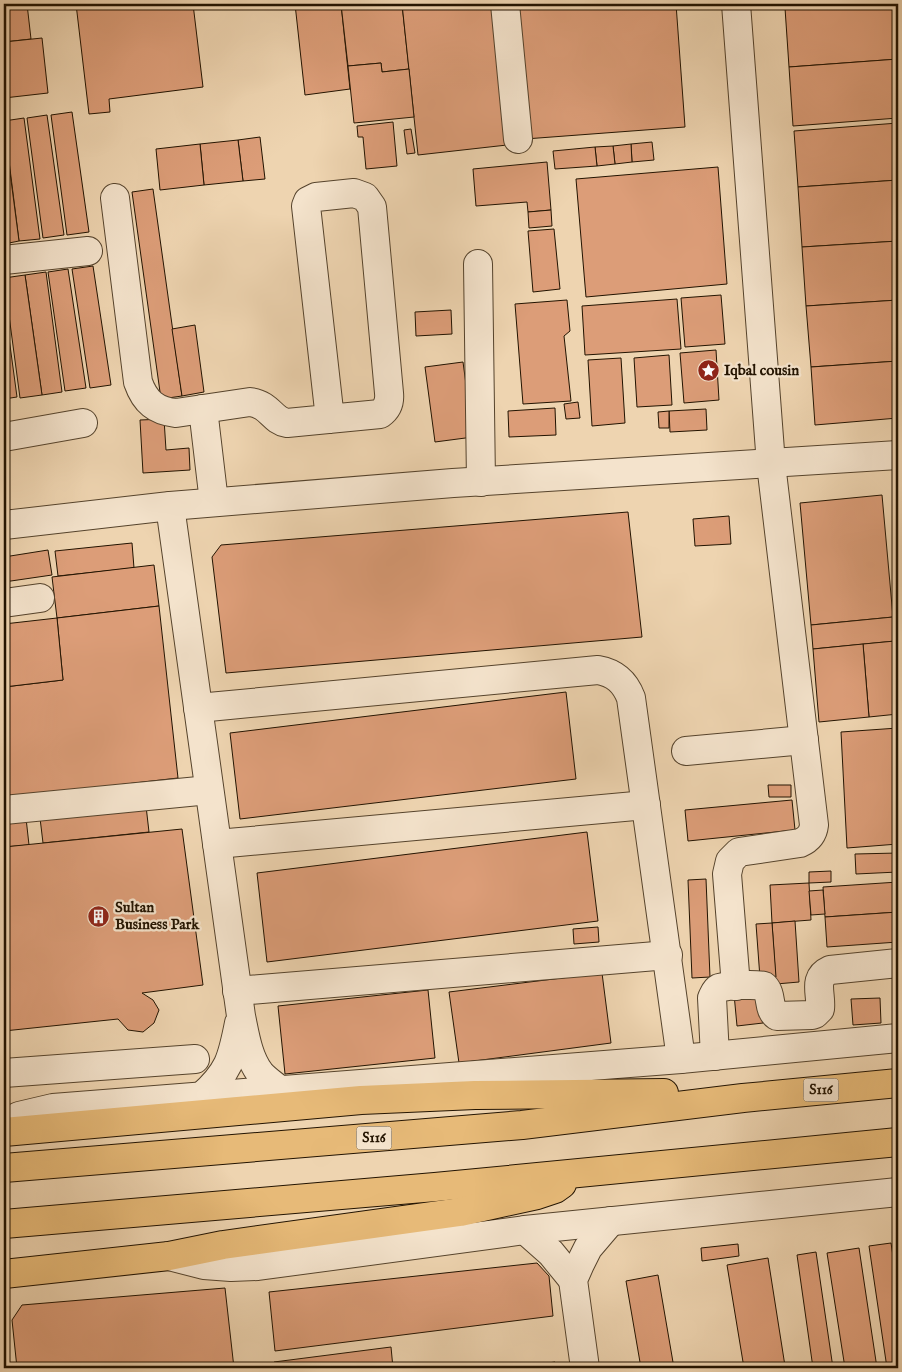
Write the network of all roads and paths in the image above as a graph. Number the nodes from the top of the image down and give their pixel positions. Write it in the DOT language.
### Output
graph roads {
  1 [pos="505,4"];
  2 [pos="736,4"];
  3 [pos="518,139"];
  4 [pos="115,198"];
  5 [pos="88,251"];
  6 [pos="4,260"];
  7 [pos="478,264"];
  8 [pos="202,409"];
  9 [pos="330,419"];
  10 [pos="84,423"];
  11 [pos="4,437"];
  12 [pos="898,455"];
  13 [pos="771,464"];
  14 [pos="481,482"];
  15 [pos="214,502"];
  16 [pos="170,506"];
  17 [pos="4,525"];
  18 [pos="40,598"];
  19 [pos="4,603"];
  20 [pos="198,708"];
  21 [pos="804,740"];
  22 [pos="686,751"];
  23 [pos="209,790"];
  24 [pos="646,805"];
  25 [pos="4,810"];
  26 [pos="217,844"];
  27 [pos="668,955"];
  28 [pos="898,963"];
  29 [pos="736,986"];
  30 [pos="239,1004"];
  31 [pos="898,1038"];
  32 [pos="715,1056"];
  33 [pos="195,1059"];
  34 [pos="681,1059"];
  35 [pos="101,1066"];
  36 [pos="4,1073"];
  37 [pos="898,1083"];
  38 [pos="281,1091"];
  39 [pos="201,1097"];
  40 [pos="743,1098"];
  41 [pos="132,1102"];
  42 [pos="4,1123"];
  43 [pos="4,1132"];
  44 [pos="898,1142"];
  45 [pos="4,1168"];
  46 [pos="578,1174"];
  47 [pos="898,1192"];
  48 [pos="611,1221"];
  49 [pos="4,1224"];
  50 [pos="524,1230"];
  51 [pos="169,1256"];
  52 [pos="4,1274"];
  53 [pos="573,1280"];
  54 [pos="585,1368"];
  1 -- 3 [label="street"];
  2 -- 13 [label="street"];
  4 -- 8 [label="street"];
  5 -- 6 [label="street"];
  7 -- 14 [label="street"];
  8 -- 9 [label="street"];
  8 -- 15 [label="street"];
  9 -- 9 [label="street"];
  10 -- 11 [label="street"];
  12 -- 13 [label="street"];
  13 -- 14 [label="street"];
  13 -- 21 [label="street"];
  14 -- 15 [label="street"];
  15 -- 16 [label="street"];
  16 -- 17 [label="street"];
  16 -- 20 [label="street"];
  18 -- 19 [label="street"];
  20 -- 23 [label="street"];
  20 -- 24 [label="street"];
  21 -- 22 [label="street"];
  21 -- 29 [label="street"];
  23 -- 25 [label="street"];
  23 -- 26 [label="street"];
  24 -- 26 [label="street"];
  24 -- 27 [label="street"];
  26 -- 30 [label="street"];
  27 -- 30 [label="street"];
  27 -- 34 [label="street"];
  28 -- 29 [label="street"];
  29 -- 32 [label="street"];
  30 -- 38 [label="street"];
  30 -- 39 [label="street"];
  31 -- 32 [label="street"];
  32 -- 34 [label="street"];
  33 -- 35 [label="street"];
  34 -- 38 [label="street"];
  35 -- 36 [label="street"];
  35 -- 41 [label="street"];
  37 -- 40 [label="highway, S116"];
  38 -- 39 [label="street"];
  39 -- 41 [label="street"];
  40 -- 43 [label="highway"];
  40 -- 45 [label="highway, S116"];
  41 -- 42 [label="street"];
  44 -- 46 [label="highway"];
  46 -- 49 [label="highway"];
  46 -- 51 [label="highway"];
  47 -- 48 [label="street"];
  48 -- 50 [label="street"];
  48 -- 53 [label="street"];
  50 -- 51 [label="street"];
  50 -- 53 [label="street"];
  51 -- 52 [label="highway"];
  53 -- 54 [label="street"];
}
